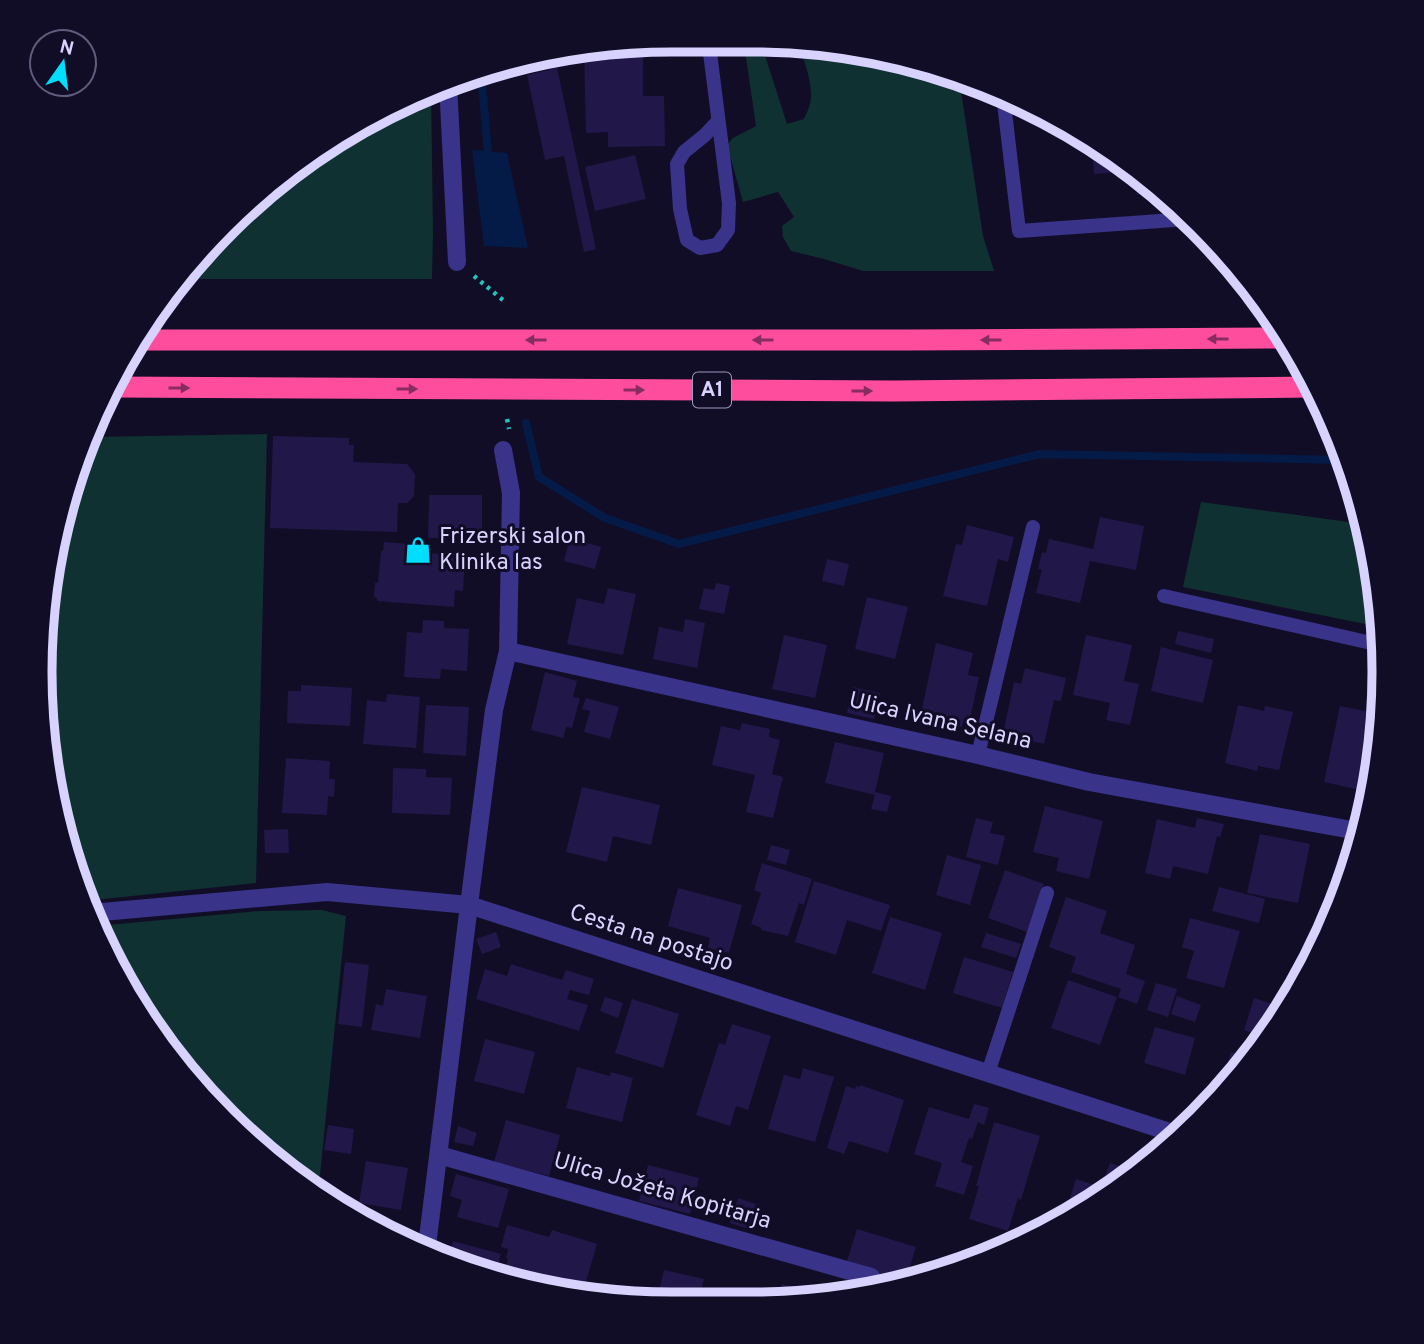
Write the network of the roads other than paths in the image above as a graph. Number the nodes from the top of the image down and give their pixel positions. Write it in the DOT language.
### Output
graph roads {
  1 [pos="710,52"];
  2 [pos="449,95"];
  3 [pos="1004,107"];
  4 [pos="718,121"];
  5 [pos="1175,220"];
  6 [pos="457,262"];
  7 [pos="1274,338"];
  8 [pos="149,340"];
  9 [pos="122,387"];
  10 [pos="1302,387"];
  11 [pos="503,450"];
  12 [pos="1033,527"];
  13 [pos="1164,596"];
  14 [pos="1371,643"];
  15 [pos="508,650"];
  16 [pos="978,755"];
  17 [pos="1351,830"];
  18 [pos="1047,893"];
  19 [pos="469,905"];
  20 [pos="102,913"];
  21 [pos="988,1073"];
  22 [pos="1168,1131"];
  23 [pos="439,1155"];
  24 [pos="428,1241"];
  25 [pos="871,1277"];
  1 -- 4 [label="lane"];
  2 -- 6 [label="street"];
  3 -- 5 [label="lane"];
  4 -- 4 [label="lane"];
  7 -- 8 [label="highway, A1, one-way"];
  9 -- 10 [label="highway, A1, one-way"];
  11 -- 15 [label="street"];
  12 -- 16 [label="lane"];
  13 -- 14 [label="lane"];
  15 -- 16 [label="street, Ulica Ivana Selana"];
  15 -- 19 [label="street"];
  16 -- 17 [label="street, Ulica Ivana Selana"];
  18 -- 21 [label="lane"];
  19 -- 20 [label="street, Cesta na postajo"];
  19 -- 21 [label="street, Cesta na postajo"];
  19 -- 23 [label="street"];
  21 -- 22 [label="street, Cesta na postajo"];
  23 -- 24 [label="street"];
  23 -- 25 [label="street, Ulica Jožeta Kopitarja"];
}
